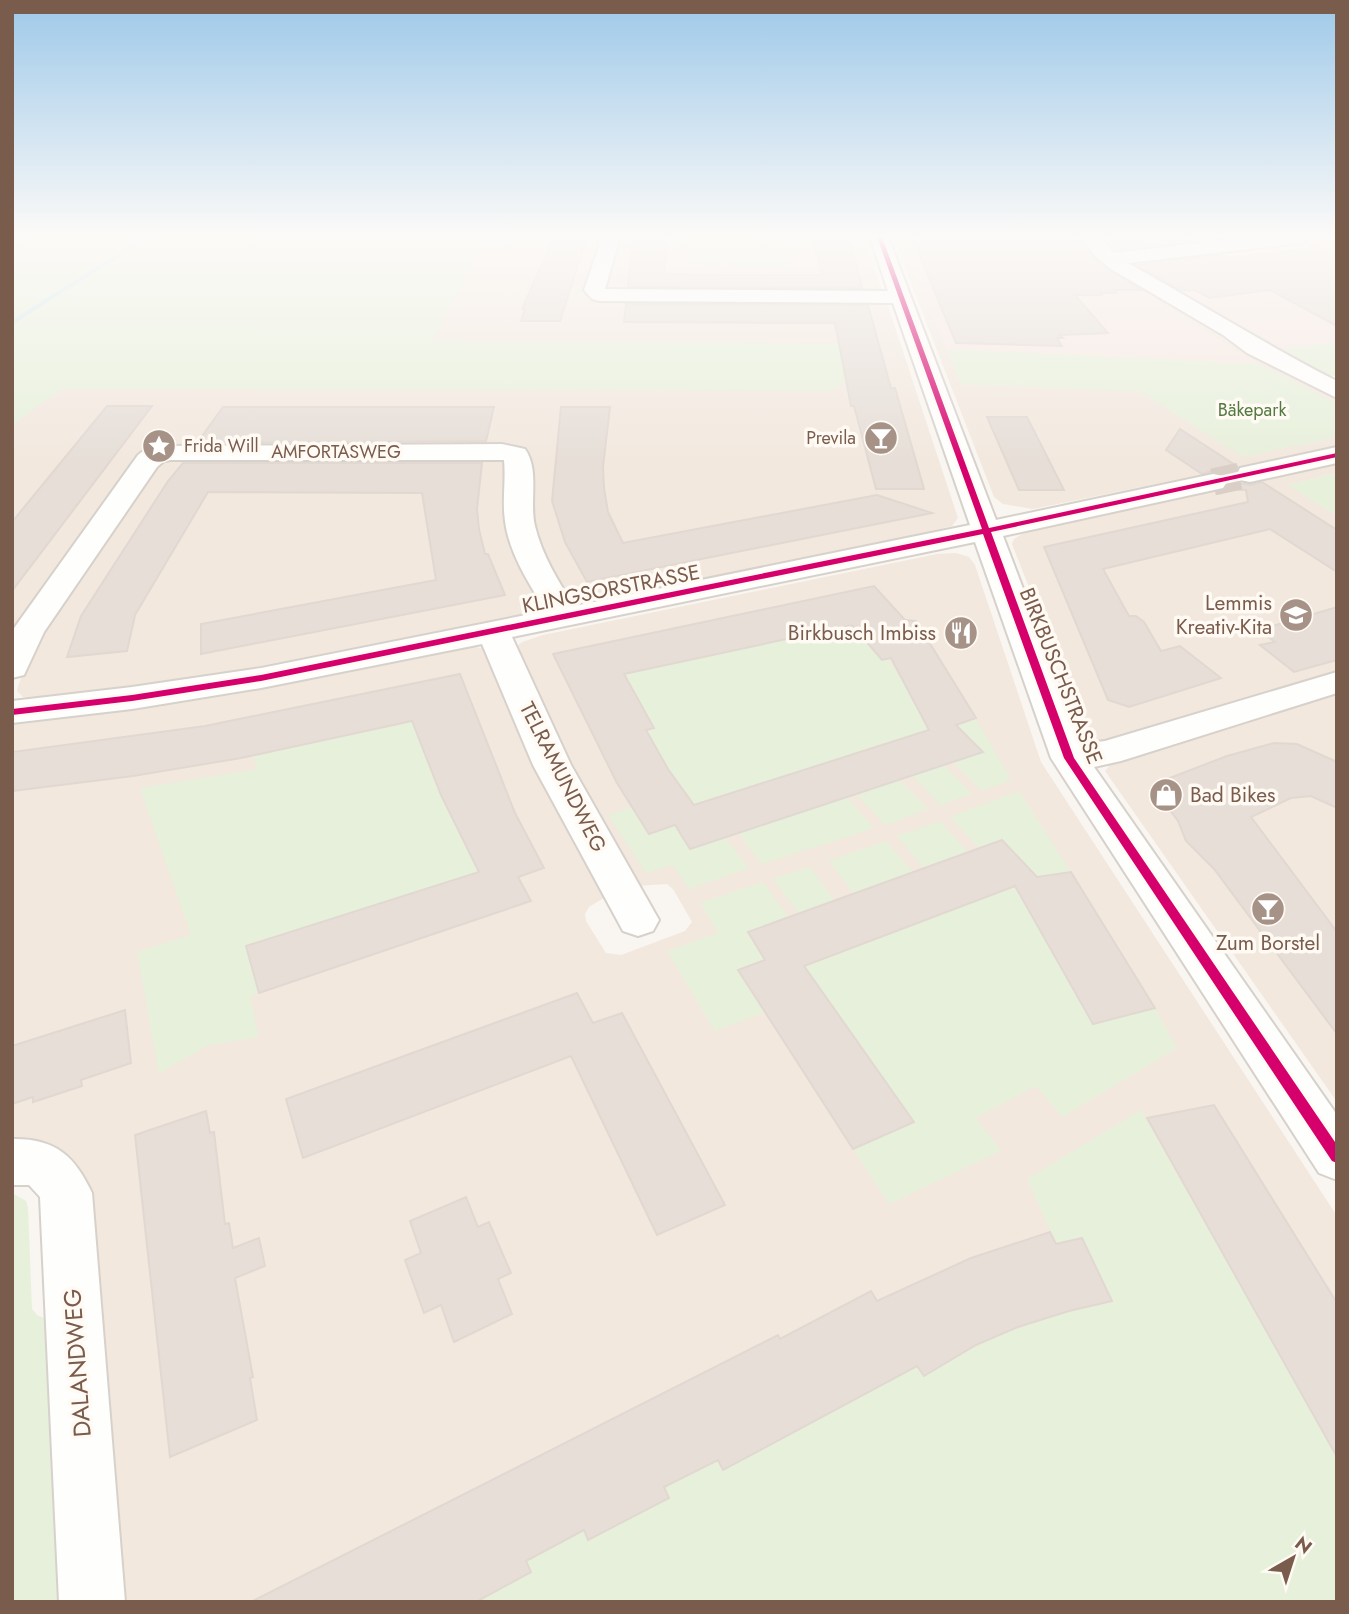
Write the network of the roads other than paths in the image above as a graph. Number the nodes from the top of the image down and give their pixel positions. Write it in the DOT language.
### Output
graph roads {
  1 [pos="906,312"];
  2 [pos="1201,312"];
  3 [pos="1337,391"];
  4 [pos="1337,455"];
  5 [pos="1250,474"];
  6 [pos="1213,482"];
  7 [pos="985,531"];
  8 [pos="566,618"];
  9 [pos="493,632"];
  10 [pos="12,668"];
  11 [pos="1337,682"];
  12 [pos="12,712"];
  13 [pos="1069,758"];
  14 [pos="638,920"];
  15 [pos="1337,1157"];
  16 [pos="12,1162"];
  17 [pos="92,1602"];
  1 -- 7 [label="street, BIRKBUSCHSTRASSE"];
  2 -- 3 [label="street"];
  4 -- 5 [label="street"];
  6 -- 7 [label="street, KLINGSORSTRASSE"];
  7 -- 8 [label="street, KLINGSORSTRASSE"];
  7 -- 13 [label="street, BIRKBUSCHSTRASSE"];
  8 -- 9 [label="street, KLINGSORSTRASSE"];
  8 -- 10 [label="street, AMFORTASWEG"];
  9 -- 12 [label="street, KLINGSORSTRASSE"];
  9 -- 14 [label="street, TELRAMUNDWEG"];
  11 -- 13 [label="street"];
  13 -- 15 [label="street, BIRKBUSCHSTRASSE"];
  16 -- 17 [label="street, DALANDWEG"];
}
